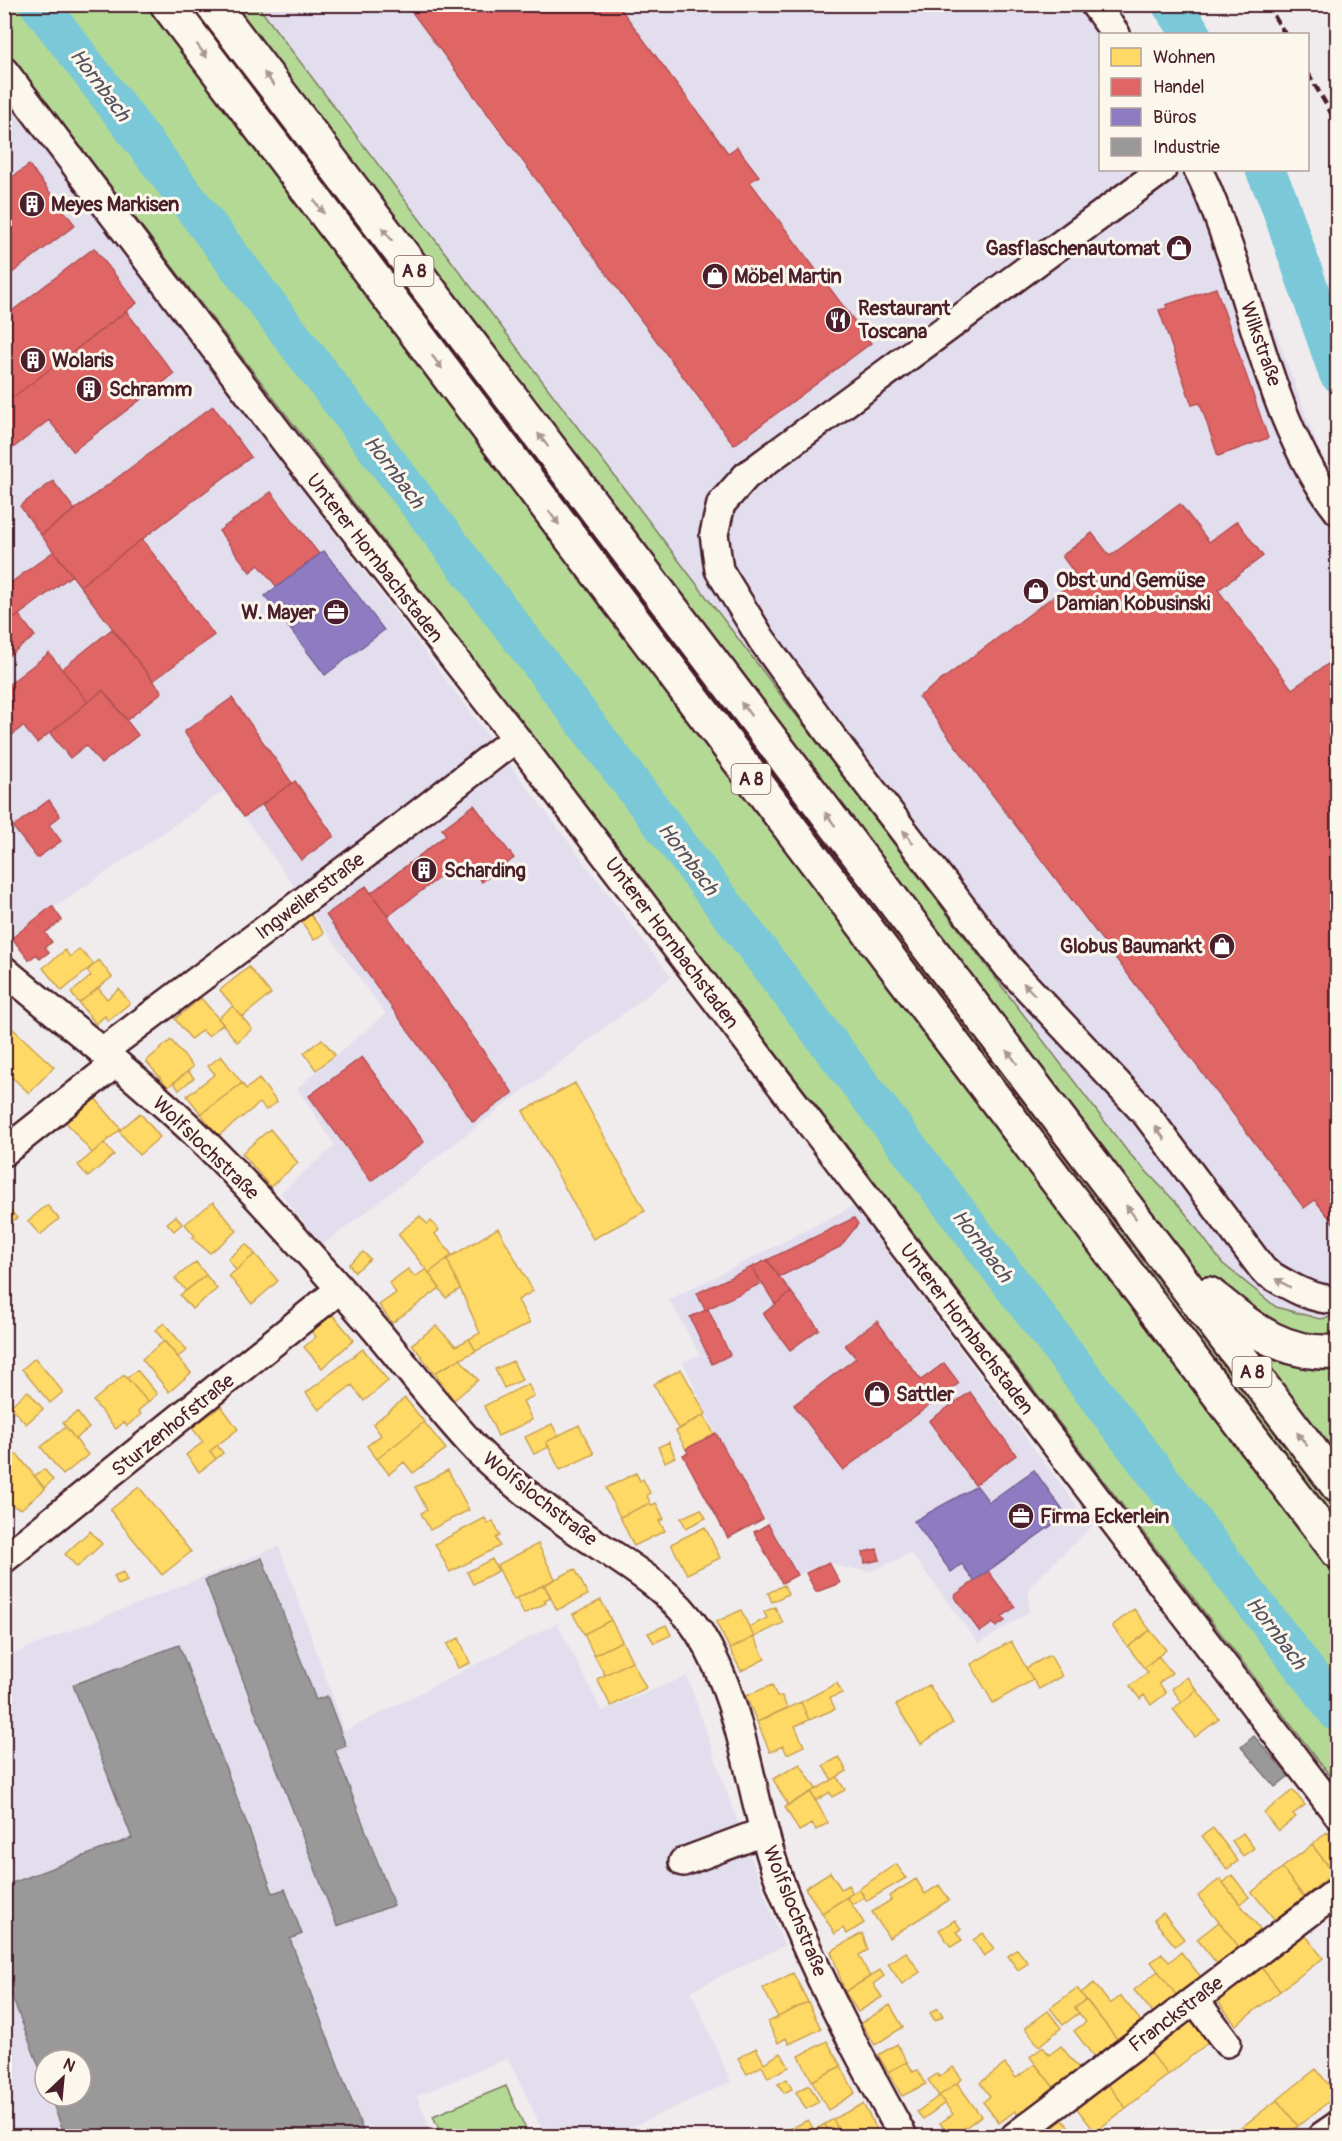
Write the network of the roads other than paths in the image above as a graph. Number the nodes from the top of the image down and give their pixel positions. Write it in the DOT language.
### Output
graph roads {
  1 [pos="167,4"];
  2 [pos="213,4"];
  3 [pos="1094,4"];
  4 [pos="1115,33"];
  5 [pos="4,71"];
  6 [pos="1161,171"];
  7 [pos="1198,171"];
  8 [pos="1338,511"];
  9 [pos="516,738"];
  10 [pos="4,970"];
  11 [pos="109,1058"];
  12 [pos="4,1152"];
  13 [pos="1166,1259"];
  14 [pos="340,1289"];
  15 [pos="1338,1300"];
  16 [pos="1338,1352"];
  17 [pos="1338,1486"];
  18 [pos="1338,1552"];
  19 [pos="4,1559"];
  20 [pos="1338,1815"];
  21 [pos="763,1832"];
  22 [pos="683,1862"];
  23 [pos="1338,1891"];
  24 [pos="1195,2000"];
  25 [pos="1227,2043"];
  26 [pos="1338,2125"];
  27 [pos="903,2136"];
  28 [pos="1015,2136"];
  29 [pos="1322,2136"];
  1 -- 18 [label="highway, A 8, one-way"];
  13 -- 2 [label="highway, A 8, one-way"];
  3 -- 4 [label="street"];
  5 -- 9 [label="street, Unterer Hornbachstaden"];
  15 -- 6 [label="street, one-way"];
  7 -- 8 [label="street, Wilkstraße"];
  9 -- 11 [label="street, Ingweilerstraße"];
  9 -- 20 [label="street, Unterer Hornbachstaden"];
  10 -- 11 [label="street, Wolfslochstraße"];
  11 -- 12 [label="street, Ingweilerstraße"];
  11 -- 14 [label="street, Wolfslochstraße"];
  13 -- 16 [label="highway"];
  17 -- 13 [label="highway, A 8, one-way"];
  14 -- 19 [label="street, Sturzenhofstraße"];
  14 -- 21 [label="street, Wolfslochstraße"];
  21 -- 22 [label="street"];
  21 -- 27 [label="street, Wolfslochstraße"];
  23 -- 24 [label="street, Franckstraße"];
  24 -- 25 [label="street"];
  24 -- 28 [label="street, Franckstraße"];
  26 -- 29 [label="street"];
}
